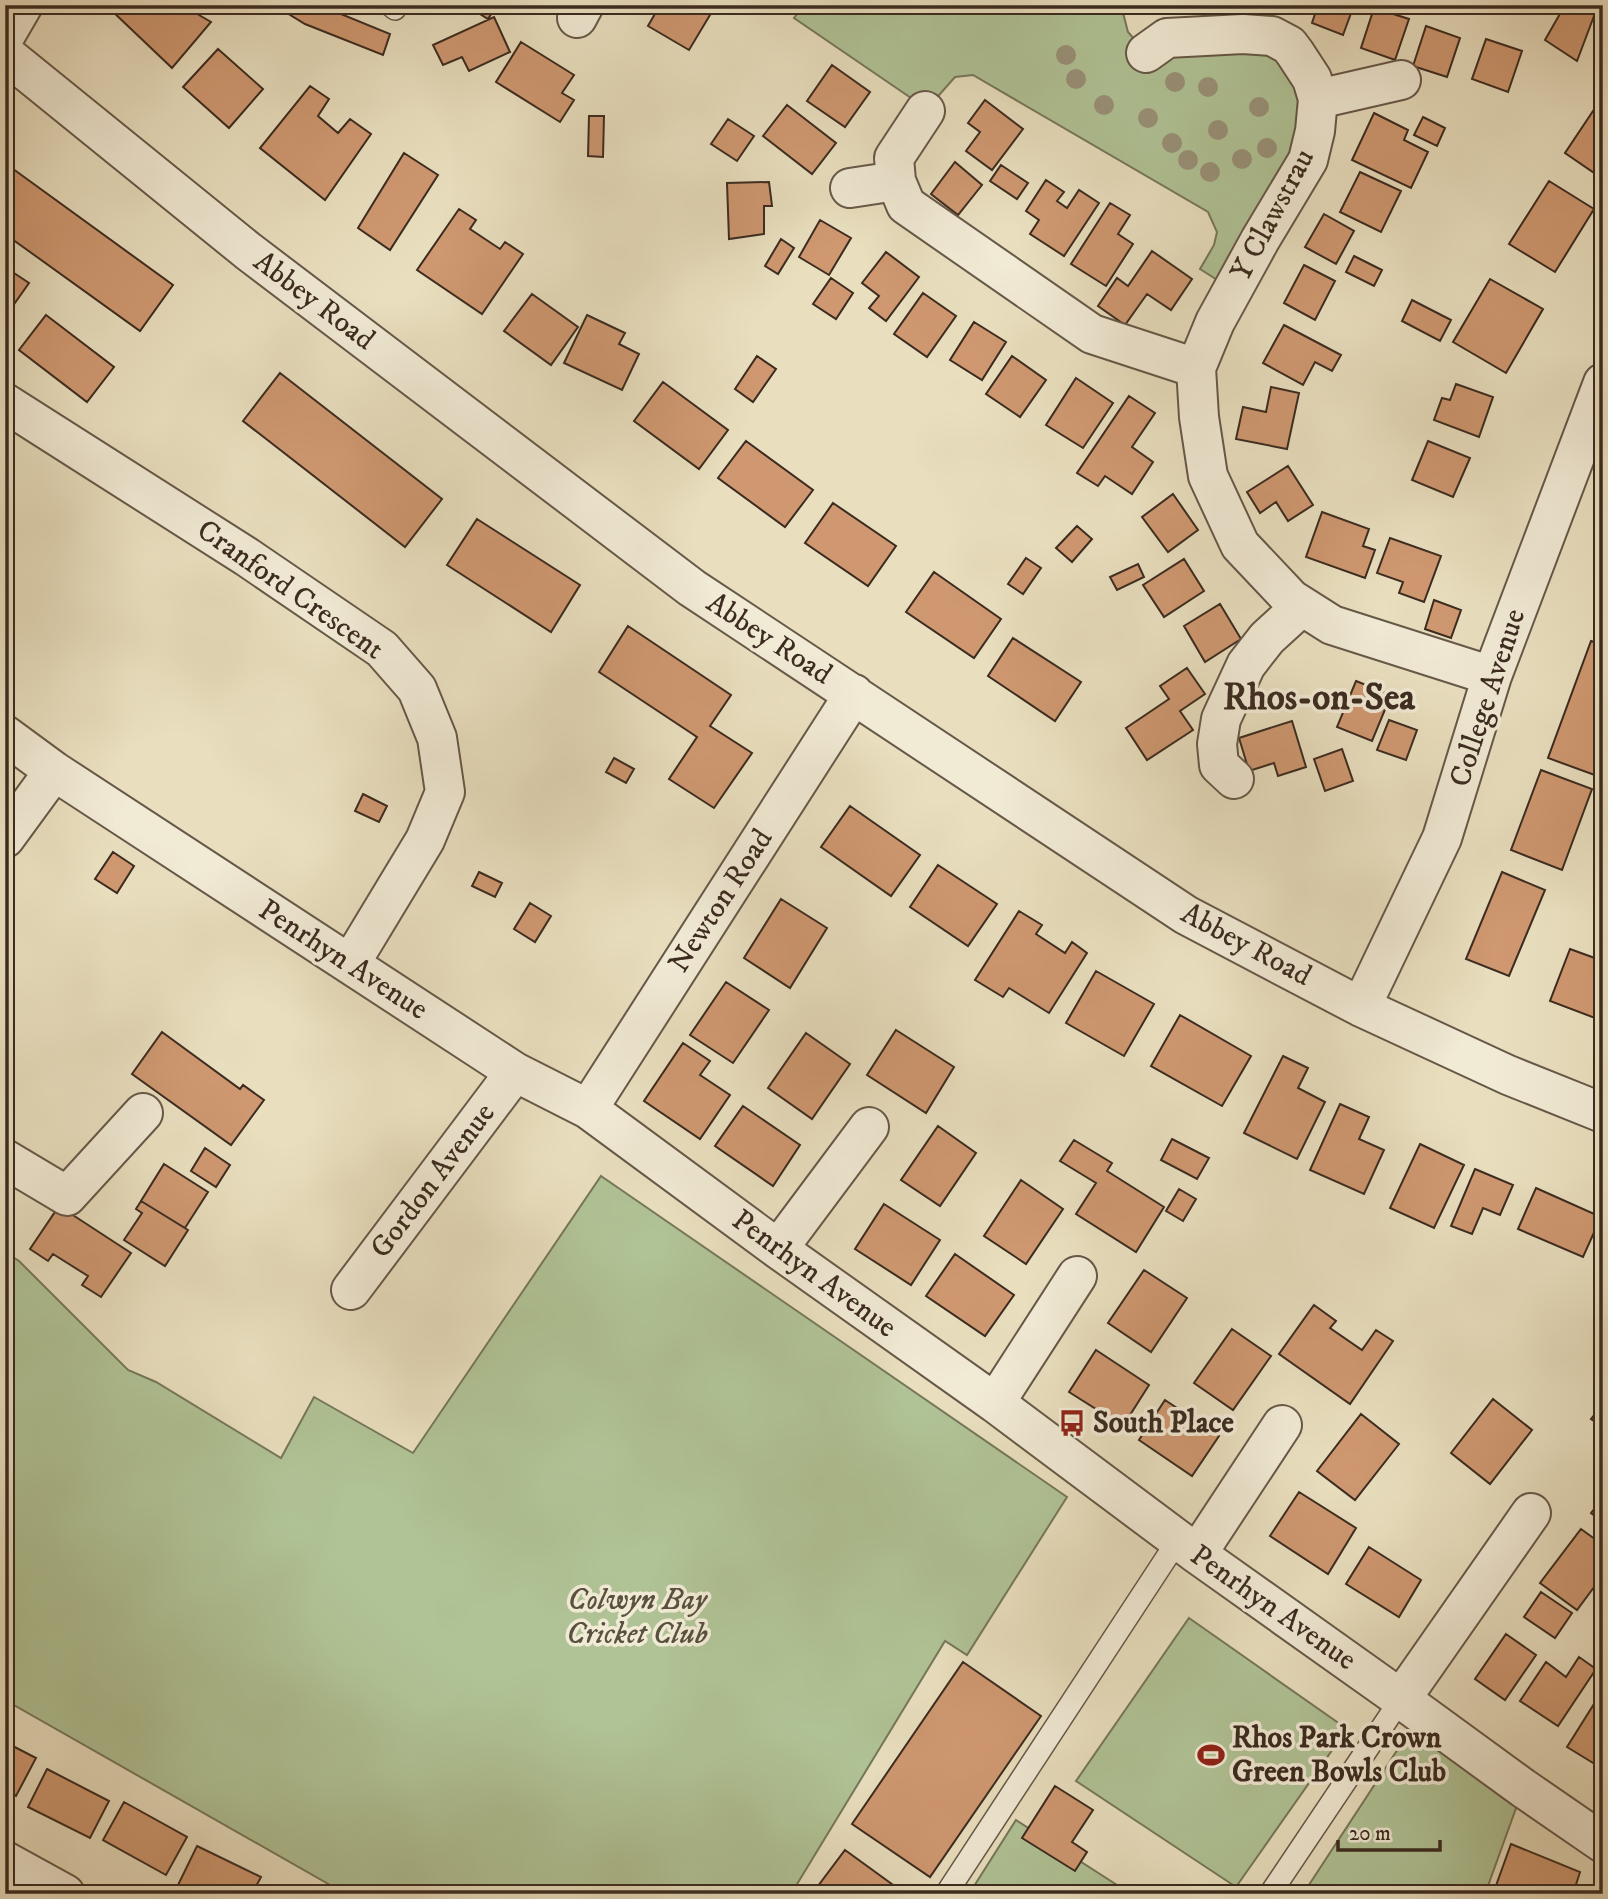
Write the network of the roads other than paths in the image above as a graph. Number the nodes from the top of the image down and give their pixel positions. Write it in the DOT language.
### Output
graph roads {
  1 [pos="23,5"];
  2 [pos="5,36"];
  3 [pos="1146,53"];
  4 [pos="5,54"];
  5 [pos="1401,80"];
  6 [pos="1318,99"];
  7 [pos="925,111"];
  8 [pos="895,181"];
  9 [pos="850,188"];
  10 [pos="1196,368"];
  11 [pos="1603,383"];
  12 [pos="5,403"];
  13 [pos="1302,606"];
  14 [pos="1492,676"];
  15 [pos="853,694"];
  16 [pos="5,735"];
  17 [pos="54,771"];
  18 [pos="1234,779"];
  19 [pos="5,838"];
  20 [pos="350,964"];
  21 [pos="1361,1007"];
  22 [pos="515,1072"];
  23 [pos="588,1109"];
  24 [pos="143,1113"];
  25 [pos="1603,1113"];
  26 [pos="869,1127"];
  27 [pos="5,1159"];
  28 [pos="778,1249"];
  29 [pos="1077,1276"];
  30 [pos="351,1290"];
  31 [pos="995,1403"];
  32 [pos="1282,1425"];
  33 [pos="1531,1513"];
  34 [pos="1188,1547"];
  35 [pos="1401,1699"];
  36 [pos="1603,1843"];
  37 [pos="5,1861"];
  38 [pos="65,1894"];
  39 [pos="946,1894"];
  40 [pos="1270,1894"];
  1 -- 2 [label="street"];
  3 -- 6 [label="street, Y Clawstrau"];
  4 -- 15 [label="street, Abbey Road"];
  5 -- 6 [label="street"];
  6 -- 10 [label="street, Y Clawstrau"];
  7 -- 8 [label="street"];
  8 -- 9 [label="street"];
  8 -- 10 [label="street"];
  10 -- 13 [label="street, Y Clawstrau"];
  11 -- 14 [label="street, College Avenue"];
  12 -- 20 [label="street, Cranford Crescent"];
  13 -- 14 [label="street, Y Clawstrau"];
  13 -- 18 [label="street"];
  14 -- 21 [label="street, College Avenue"];
  15 -- 21 [label="street, Abbey Road"];
  15 -- 23 [label="street, Newton Road"];
  16 -- 17 [label="street, Penrhyn Avenue"];
  17 -- 19 [label="street"];
  17 -- 20 [label="street, Penrhyn Avenue"];
  20 -- 22 [label="street, Penrhyn Avenue"];
  21 -- 25 [label="street, Abbey Road"];
  22 -- 23 [label="street, Penrhyn Avenue"];
  22 -- 30 [label="street, Gordon Avenue"];
  23 -- 28 [label="street, Penrhyn Avenue"];
  24 -- 27 [label="street"];
  26 -- 28 [label="street"];
  28 -- 31 [label="street, Penrhyn Avenue"];
  29 -- 31 [label="street"];
  31 -- 34 [label="street, Penrhyn Avenue"];
  32 -- 34 [label="street"];
  33 -- 35 [label="street"];
  34 -- 35 [label="street, Penrhyn Avenue"];
  34 -- 39 [label="lane"];
  35 -- 36 [label="street, Penrhyn Avenue"];
  35 -- 40 [label="lane"];
  37 -- 38 [label="street"];
}
